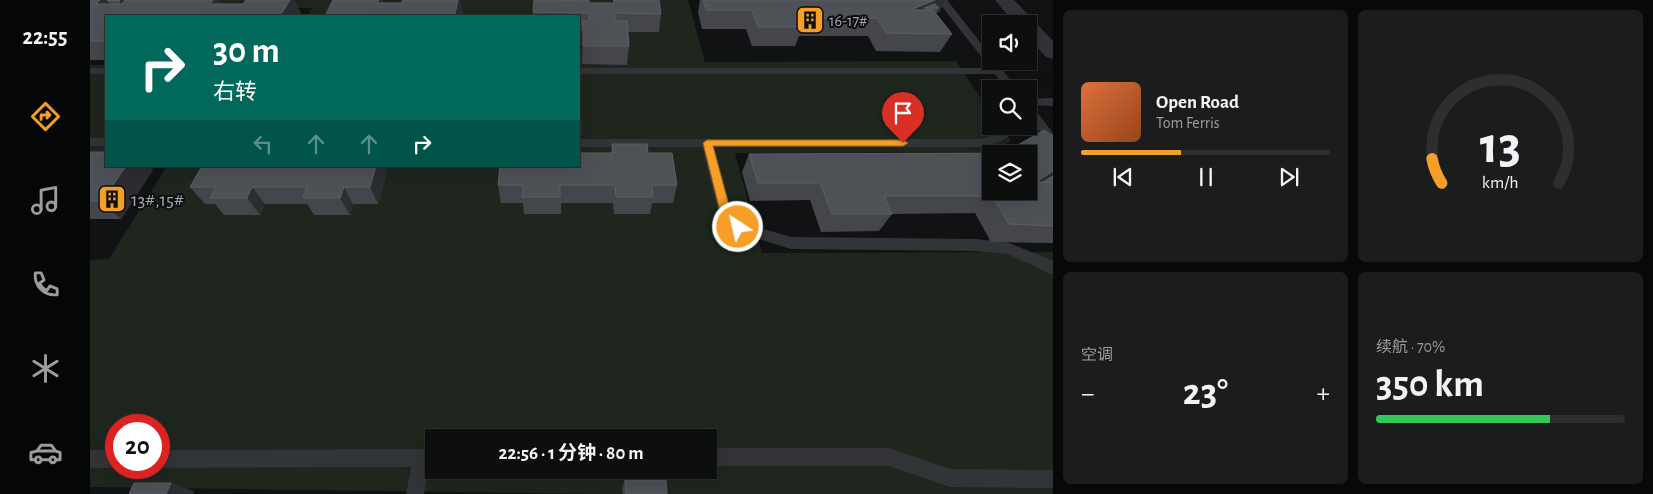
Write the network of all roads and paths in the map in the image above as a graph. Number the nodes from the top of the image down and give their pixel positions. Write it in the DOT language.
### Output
graph roads {
  1 [pos="942,0"];
  2 [pos="1004,0"];
  3 [pos="1018,15"];
  4 [pos="1037,35"];
  5 [pos="1053,53"];
  6 [pos="90,71"];
  7 [pos="105,71"];
  8 [pos="580,71"];
  9 [pos="998,71"];
  10 [pos="1005,80"];
  11 [pos="1037,102"];
  12 [pos="1053,102"];
  13 [pos="1037,123"];
  14 [pos="1003,135"];
  15 [pos="1053,141"];
  16 [pos="90,142"];
  17 [pos="105,142"];
  18 [pos="580,143"];
  19 [pos="707,143"];
  20 [pos="1053,269"];
  21 [pos="717,457"];
  22 [pos="425,458"];
  23 [pos="90,459"];
  24 [pos="105,459"];
  25 [pos="170,459"];
  26 [pos="425,464"];
  27 [pos="1053,479"];
  28 [pos="415,494"];
  1 -- 9 [label="lane"];
  2 -- 3 [label="street"];
  4 -- 5 [label="street"];
  6 -- 7 [label="lane"];
  8 -- 9 [label="lane"];
  9 -- 10 [label="lane"];
  11 -- 12 [label="lane"];
  13 -- 15 [label="lane"];
  14 -- 19 [label="lane"];
  16 -- 17 [label="lane"];
  18 -- 19 [label="lane"];
  19 -- 20 [label="lane"];
  21 -- 27 [label="lane"];
  22 -- 25 [label="lane"];
  23 -- 24 [label="lane"];
  26 -- 28 [label="lane"];
}
